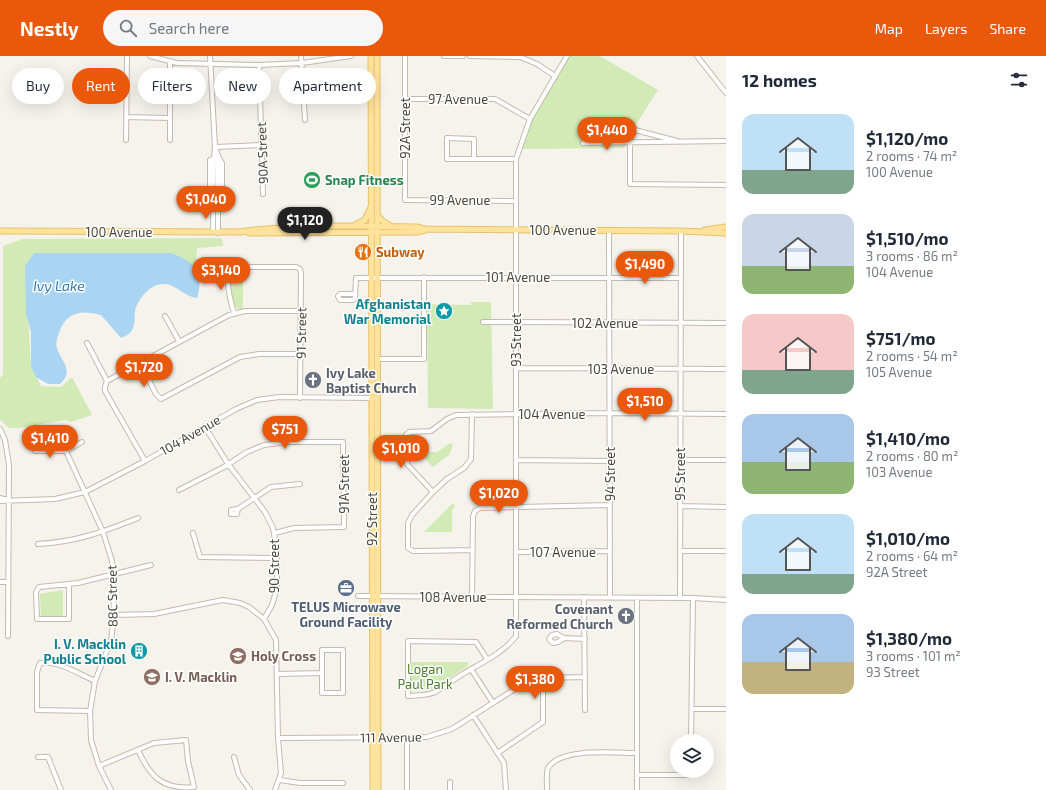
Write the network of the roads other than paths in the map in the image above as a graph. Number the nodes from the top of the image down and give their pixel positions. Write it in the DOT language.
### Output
graph roads {
  1 [pos="127,56"];
  2 [pos="150,56"];
  3 [pos="210,56"];
  4 [pos="301,56"];
  5 [pos="352,56"];
  6 [pos="371,56"];
  7 [pos="377,56"];
  8 [pos="405,56"];
  9 [pos="444,56"];
  10 [pos="454,56"];
  11 [pos="463,56"];
  12 [pos="470,56"];
  13 [pos="567,56"];
  14 [pos="697,56"];
  15 [pos="170,62"];
  16 [pos="302,63"];
  17 [pos="211,64"];
  18 [pos="259,65"];
  19 [pos="555,76"];
  20 [pos="726,93"];
  21 [pos="405,99"];
  22 [pos="126,118"];
  23 [pos="170,118"];
  24 [pos="530,119"];
  25 [pos="305,120"];
  26 [pos="126,140"];
  27 [pos="170,140"];
  28 [pos="677,141"];
  29 [pos="726,141"];
  30 [pos="630,142"];
  31 [pos="583,143"];
  32 [pos="261,145"];
  33 [pos="215,147"];
  34 [pos="216,158"];
  35 [pos="474,159"];
  36 [pos="516,159"];
  37 [pos="726,185"];
  38 [pos="263,194"];
  39 [pos="405,200"];
  40 [pos="516,201"];
  41 [pos="372,206"];
  42 [pos="216,207"];
  43 [pos="377,216"];
  44 [pos="352,226"];
  45 [pos="394,227"];
  46 [pos="726,227"];
  47 [pos="375,229"];
  48 [pos="425,229"];
  49 [pos="516,230"];
  50 [pos="609,230"];
  51 [pos="0,231"];
  52 [pos="681,231"];
  53 [pos="701,231"];
  54 [pos="216,232"];
  55 [pos="238,232"];
  56 [pos="726,233"];
  57 [pos="375,277"];
  58 [pos="424,277"];
  59 [pos="516,277"];
  60 [pos="608,277"];
  61 [pos="681,278"];
  62 [pos="355,294"];
  63 [pos="301,311"];
  64 [pos="234,313"];
  65 [pos="165,316"];
  66 [pos="484,322"];
  67 [pos="516,322"];
  68 [pos="608,323"];
  69 [pos="681,323"];
  70 [pos="726,323"];
  71 [pos="179,341"];
  72 [pos="87,343"];
  73 [pos="300,354"];
  74 [pos="378,359"];
  75 [pos="140,363"];
  76 [pos="516,368"];
  77 [pos="682,369"];
  78 [pos="726,369"];
  79 [pos="609,370"];
  80 [pos="107,381"];
  81 [pos="300,398"];
  82 [pos="375,398"];
  83 [pos="609,413"];
  84 [pos="472,414"];
  85 [pos="680,414"];
  86 [pos="726,414"];
  87 [pos="516,415"];
  88 [pos="205,427"];
  89 [pos="0,429"];
  90 [pos="82,442"];
  91 [pos="66,451"];
  92 [pos="35,452"];
  93 [pos="516,460"];
  94 [pos="680,460"];
  95 [pos="726,460"];
  96 [pos="145,461"];
  97 [pos="610,461"];
  98 [pos="228,464"];
  99 [pos="300,484"];
  100 [pos="179,490"];
  101 [pos="85,492"];
  102 [pos="433,492"];
  103 [pos="0,498"];
  104 [pos="255,498"];
  105 [pos="8,500"];
  106 [pos="0,501"];
  107 [pos="610,505"];
  108 [pos="516,506"];
  109 [pos="680,506"];
  110 [pos="726,506"];
  111 [pos="238,509"];
  112 [pos="138,518"];
  113 [pos="103,532"];
  114 [pos="193,533"];
  115 [pos="275,533"];
  116 [pos="38,544"];
  117 [pos="472,550"];
  118 [pos="680,551"];
  119 [pos="726,551"];
  120 [pos="516,552"];
  121 [pos="610,552"];
  122 [pos="277,558"];
  123 [pos="151,565"];
  124 [pos="113,574"];
  125 [pos="0,582"];
  126 [pos="8,582"];
  127 [pos="69,585"];
  128 [pos="358,596"];
  129 [pos="375,596"];
  130 [pos="472,597"];
  131 [pos="516,597"];
  132 [pos="584,597"];
  133 [pos="610,597"];
  134 [pos="637,598"];
  135 [pos="680,598"];
  136 [pos="693,598"];
  137 [pos="726,600"];
  138 [pos="114,615"];
  139 [pos="264,619"];
  140 [pos="8,636"];
  141 [pos="564,638"];
  142 [pos="584,639"];
  143 [pos="488,659"];
  144 [pos="471,669"];
  145 [pos="322,673"];
  146 [pos="278,674"];
  147 [pos="585,677"];
  148 [pos="543,678"];
  149 [pos="95,681"];
  150 [pos="493,703"];
  151 [pos="692,708"];
  152 [pos="726,709"];
  153 [pos="585,710"];
  154 [pos="90,711"];
  155 [pos="473,716"];
  156 [pos="691,734"];
  157 [pos="278,738"];
  158 [pos="376,738"];
  159 [pos="407,738"];
  160 [pos="138,750"];
  161 [pos="499,752"];
  162 [pos="637,753"];
  163 [pos="38,757"];
  164 [pos="234,757"];
  165 [pos="99,766"];
  166 [pos="670,774"];
  167 [pos="637,775"];
  168 [pos="280,780"];
  169 [pos="450,782"];
  170 [pos="342,783"];
  171 [pos="61,790"];
  172 [pos="109,790"];
  173 [pos="250,790"];
  174 [pos="275,790"];
  175 [pos="373,790"];
  176 [pos="378,790"];
  177 [pos="407,790"];
  178 [pos="450,790"];
  179 [pos="506,790"];
  180 [pos="548,790"];
  181 [pos="637,790"];
  1 -- 22 [label="street"];
  2 -- 15 [label="street"];
  3 -- 17 [label="street"];
  4 -- 16 [label="street"];
  5 -- 16 [label="street"];
  6 -- 41 [label="main road, 92 Street"];
  7 -- 43 [label="main road, 92 Street"];
  8 -- 21 [label="street, 92A Street"];
  9 -- 10 [label="street"];
  10 -- 11 [label="street"];
  12 -- 19 [label="street"];
  13 -- 19 [label="street, 93 Street"];
  14 -- 20 [label="street"];
  15 -- 17 [label="street"];
  15 -- 23 [label="street"];
  16 -- 18 [label="street"];
  16 -- 25 [label="street"];
  17 -- 18 [label="street"];
  17 -- 33 [label="street"];
  18 -- 32 [label="street, 90A Street"];
  19 -- 24 [label="street, 93 Street"];
  21 -- 24 [label="street, 97 Avenue"];
  21 -- 39 [label="street, 92A Street"];
  22 -- 23 [label="street"];
  22 -- 26 [label="street"];
  23 -- 27 [label="street"];
  24 -- 36 [label="street, 93 Street"];
  28 -- 29 [label="street"];
  28 -- 30 [label="street"];
  28 -- 30 [label="street"];
  30 -- 31 [label="street"];
  30 -- 37 [label="street"];
  32 -- 33 [label="street"];
  32 -- 38 [label="street, 90A Street"];
  33 -- 34 [label="street"];
  34 -- 42 [label="street"];
  34 -- 42 [label="street"];
  35 -- 35 [label="street"];
  35 -- 36 [label="street"];
  36 -- 40 [label="street, 93 Street"];
  39 -- 40 [label="street, 99 Avenue"];
  40 -- 49 [label="street, 93 Street"];
  41 -- 44 [label="main road"];
  41 -- 47 [label="main road, 92 Street"];
  42 -- 54 [label="street"];
  43 -- 45 [label="main road"];
  43 -- 47 [label="main road, 92 Street"];
  44 -- 47 [label="main road, 100 Avenue"];
  44 -- 55 [label="main road, 100 Avenue"];
  45 -- 47 [label="main road, 100 Avenue"];
  45 -- 48 [label="main road, 100 Avenue"];
  46 -- 53 [label="main road, 100 Avenue"];
  47 -- 48 [label="main road, 100 Avenue"];
  47 -- 55 [label="main road, 100 Avenue"];
  47 -- 57 [label="main road, 92 Street"];
  48 -- 49 [label="main road, 100 Avenue"];
  49 -- 50 [label="main road, 100 Avenue"];
  49 -- 59 [label="street, 93 Street"];
  50 -- 52 [label="main road, 100 Avenue"];
  50 -- 60 [label="street, 94 Street"];
  51 -- 54 [label="main road, 100 Avenue"];
  52 -- 53 [label="main road, 100 Avenue"];
  52 -- 61 [label="street, 95 Street"];
  53 -- 56 [label="main road, 100 Avenue"];
  54 -- 55 [label="main road, 100 Avenue"];
  57 -- 58 [label="street, 101 Avenue"];
  57 -- 62 [label="street, 101 Avenue"];
  57 -- 74 [label="main road, 92 Street"];
  57 -- 82 [label="main road, 92 Street"];
  58 -- 59 [label="street, 101 Avenue"];
  58 -- 74 [label="street"];
  59 -- 60 [label="street, 101 Avenue"];
  59 -- 67 [label="street, 93 Street"];
  60 -- 61 [label="street, 101 Avenue"];
  60 -- 68 [label="street, 94 Street"];
  61 -- 69 [label="street, 95 Street"];
  63 -- 64 [label="street"];
  63 -- 64 [label="street, 91 Street"];
  63 -- 73 [label="street, 91 Street"];
  64 -- 71 [label="street"];
  65 -- 71 [label="street"];
  66 -- 67 [label="street, 102 Avenue"];
  67 -- 68 [label="street, 102 Avenue"];
  67 -- 76 [label="street, 93 Street"];
  68 -- 69 [label="street, 102 Avenue"];
  68 -- 79 [label="street, 94 Street"];
  69 -- 70 [label="street, 102 Avenue"];
  69 -- 77 [label="street, 95 Street"];
  71 -- 75 [label="street"];
  72 -- 80 [label="street"];
  73 -- 75 [label="street"];
  73 -- 81 [label="street, 91 Street"];
  74 -- 82 [label="main road, 92 Street"];
  75 -- 80 [label="street"];
  76 -- 79 [label="street, 103 Avenue"];
  76 -- 87 [label="street, 93 Street"];
  77 -- 78 [label="street, 103 Avenue"];
  77 -- 79 [label="street, 103 Avenue"];
  77 -- 85 [label="street, 95 Street"];
  79 -- 83 [label="street, 94 Street"];
  80 -- 96 [label="street"];
  81 -- 82 [label="street, 104 Avenue"];
  81 -- 88 [label="street, 104 Avenue"];
  82 -- 129 [label="main road, 92 Street"];
  83 -- 85 [label="street, 104 Avenue"];
  83 -- 87 [label="street, 104 Avenue"];
  83 -- 97 [label="street, 94 Street"];
  84 -- 87 [label="street, 104 Avenue"];
  84 -- 102 [label="street"];
  84 -- 102 [label="street, 104 Avenue"];
  85 -- 86 [label="street, 104 Avenue"];
  85 -- 94 [label="street, 95 Street"];
  87 -- 93 [label="street, 93 Street"];
  88 -- 96 [label="street, 104 Avenue"];
  88 -- 98 [label="street, 90 Street"];
  89 -- 105 [label="street"];
  90 -- 91 [label="street"];
  91 -- 92 [label="street"];
  91 -- 101 [label="street, 88C Street"];
  93 -- 97 [label="street"];
  93 -- 108 [label="street, 93 Street"];
  94 -- 95 [label="street"];
  94 -- 109 [label="street, 95 Street"];
  96 -- 101 [label="street, 104 Avenue"];
  97 -- 107 [label="street, 94 Street"];
  98 -- 100 [label="street"];
  98 -- 104 [label="street, 90 Street"];
  98 -- 115 [label="street, 91A Street"];
  99 -- 104 [label="street"];
  101 -- 105 [label="street, 104 Avenue"];
  101 -- 113 [label="street, 88C Street"];
  102 -- 117 [label="street"];
  103 -- 105 [label="street"];
  104 -- 111 [label="street"];
  104 -- 115 [label="street, 90 Street"];
  105 -- 106 [label="street"];
  105 -- 126 [label="street"];
  107 -- 108 [label="street"];
  107 -- 121 [label="street, 94 Street"];
  108 -- 117 [label="street"];
  108 -- 120 [label="street, 93 Street"];
  109 -- 110 [label="street"];
  109 -- 118 [label="street, 95 Street"];
  112 -- 113 [label="street"];
  113 -- 116 [label="street"];
  113 -- 124 [label="street, 88C Street"];
  114 -- 122 [label="street"];
  115 -- 122 [label="street, 90 Street"];
  117 -- 130 [label="street"];
  118 -- 119 [label="street"];
  118 -- 135 [label="street, 95 Street"];
  120 -- 121 [label="street, 107 Avenue"];
  120 -- 131 [label="street, 93 Street"];
  121 -- 133 [label="street, 94 Street"];
  122 -- 139 [label="street, 90 Street"];
  123 -- 124 [label="street"];
  124 -- 127 [label="street"];
  124 -- 138 [label="street, 88C Street"];
  125 -- 126 [label="street"];
  126 -- 140 [label="street"];
  127 -- 127 [label="street"];
  128 -- 129 [label="street, 108 Avenue"];
  129 -- 130 [label="street, 108 Avenue"];
  129 -- 158 [label="main road, 92 Street"];
  130 -- 131 [label="street, 108 Avenue"];
  131 -- 132 [label="street, 108 Avenue"];
  131 -- 143 [label="street, 93 Street"];
  132 -- 133 [label="street, 108 Avenue"];
  132 -- 142 [label="street"];
  133 -- 134 [label="street, 108 Avenue"];
  134 -- 135 [label="street, 108 Avenue"];
  134 -- 162 [label="street"];
  135 -- 136 [label="street, 108 Avenue"];
  136 -- 137 [label="street, 108 Avenue"];
  136 -- 151 [label="street"];
  138 -- 139 [label="street"];
  138 -- 149 [label="street, 88C Street"];
  139 -- 146 [label="street"];
  141 -- 142 [label="street"];
  142 -- 147 [label="street"];
  143 -- 144 [label="street"];
  143 -- 144 [label="street"];
  144 -- 150 [label="street"];
  145 -- 145 [label="street"];
  145 -- 146 [label="street"];
  146 -- 157 [label="street"];
  147 -- 148 [label="street, 111 Avenue"];
  147 -- 153 [label="street"];
  148 -- 150 [label="street, 111 Avenue"];
  148 -- 161 [label="street"];
  149 -- 154 [label="street, 88C Street"];
  149 -- 154 [label="street"];
  150 -- 155 [label="street, 111 Avenue"];
  151 -- 152 [label="street"];
  151 -- 156 [label="street"];
  154 -- 165 [label="street, 88C Street"];
  155 -- 159 [label="street, 111 Avenue"];
  155 -- 161 [label="street"];
  157 -- 158 [label="street, 111 Avenue"];
  157 -- 168 [label="street"];
  158 -- 159 [label="street, 111 Avenue"];
  158 -- 175 [label="main road, 92 Street"];
  158 -- 176 [label="main road, 92 Street"];
  159 -- 177 [label="street"];
  160 -- 160 [label="street"];
  160 -- 165 [label="street"];
  161 -- 179 [label="street"];
  162 -- 167 [label="street"];
  162 -- 180 [label="street"];
  163 -- 171 [label="street"];
  164 -- 173 [label="street"];
  165 -- 172 [label="street, 88C Street"];
  166 -- 167 [label="street"];
  167 -- 181 [label="street"];
  168 -- 170 [label="street"];
  168 -- 174 [label="street"];
  169 -- 178 [label="street"];
}
